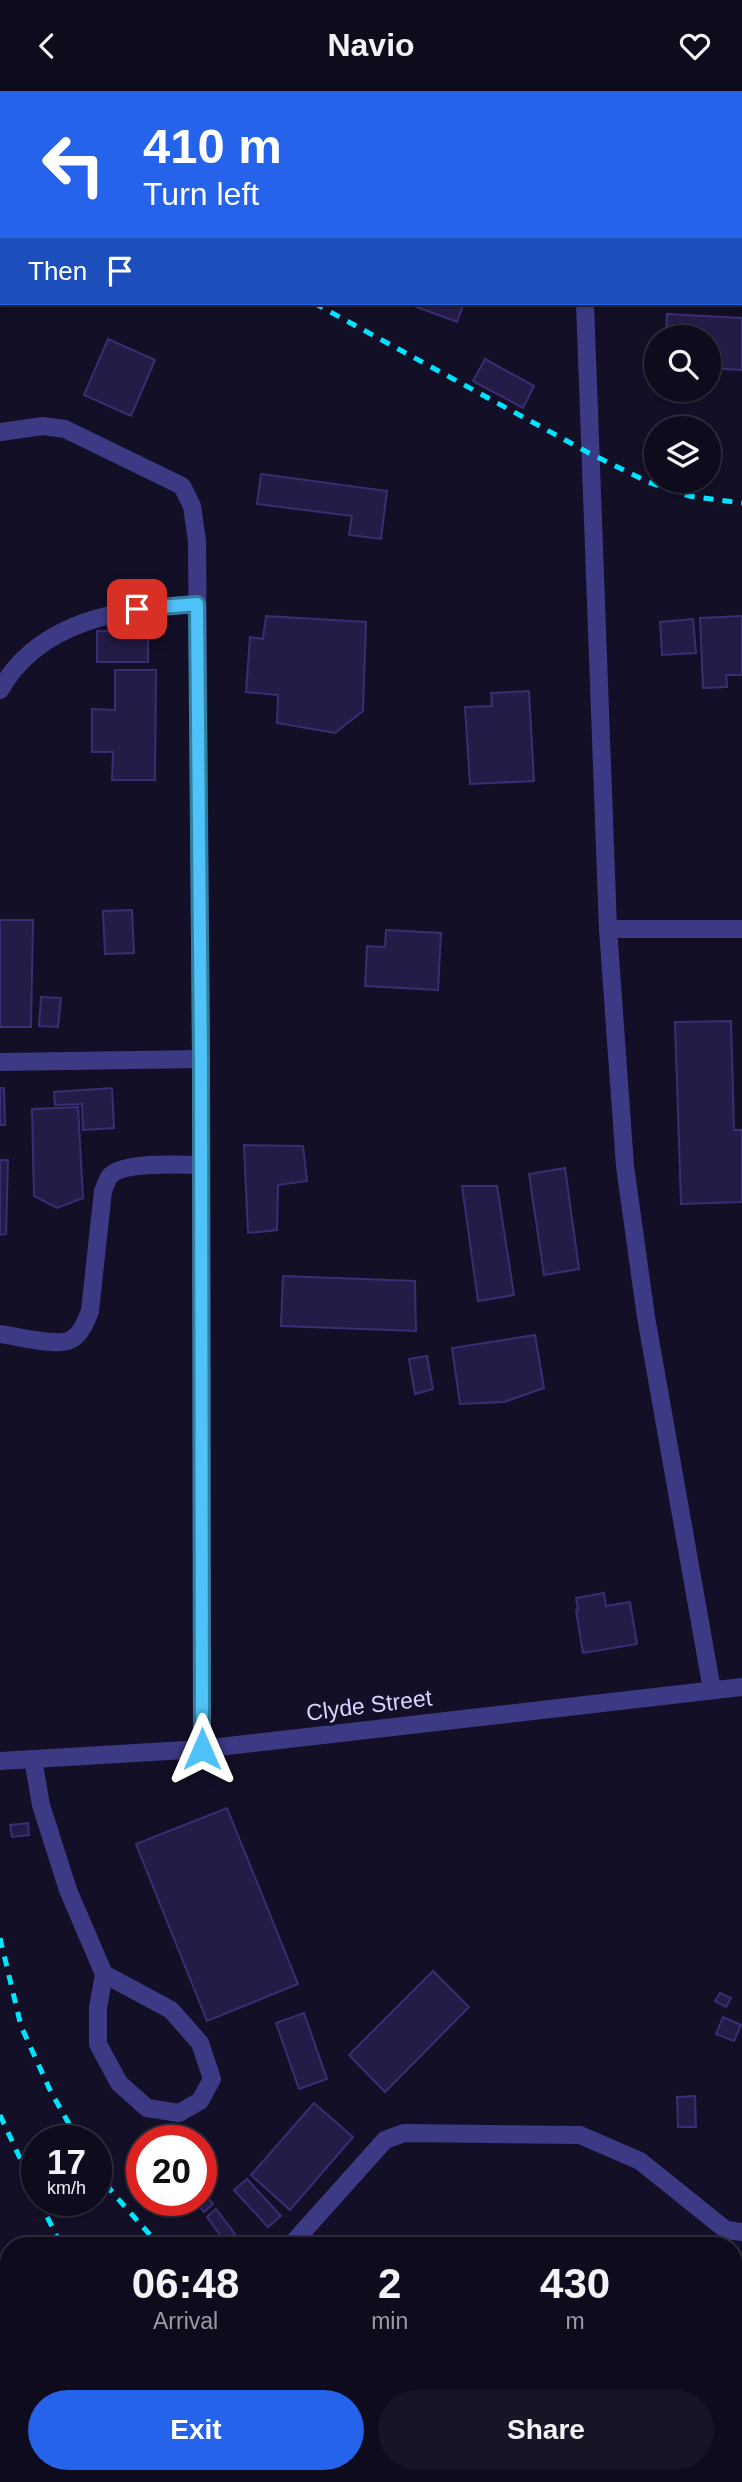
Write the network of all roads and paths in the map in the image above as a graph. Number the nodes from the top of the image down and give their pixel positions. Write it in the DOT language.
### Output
graph roads {
  1 [pos="585,305"];
  2 [pos="0,432"];
  3 [pos="197,604"];
  4 [pos="0,690"];
  5 [pos="608,929"];
  6 [pos="742,929"];
  7 [pos="201,1059"];
  8 [pos="0,1062"];
  9 [pos="200,1165"];
  10 [pos="0,1334"];
  11 [pos="742,1687"];
  12 [pos="712,1690"];
  13 [pos="202,1749"];
  14 [pos="33,1759"];
  15 [pos="0,1761"];
  16 [pos="104,1974"];
  17 [pos="742,2232"];
  18 [pos="298,2237"];
  1 -- 5 [label="street"];
  2 -- 3 [label="street"];
  3 -- 4 [label="street"];
  3 -- 7 [label="street"];
  5 -- 6 [label="street"];
  5 -- 12 [label="street"];
  7 -- 8 [label="street"];
  7 -- 9 [label="street"];
  9 -- 10 [label="street"];
  9 -- 13 [label="street"];
  11 -- 12 [label="street, Clyde Street"];
  12 -- 13 [label="street, Clyde Street"];
  13 -- 14 [label="street, Clyde Street"];
  14 -- 15 [label="street, Clyde Street"];
  14 -- 16 [label="street"];
  16 -- 16 [label="street"];
  17 -- 18 [label="street"];
}
